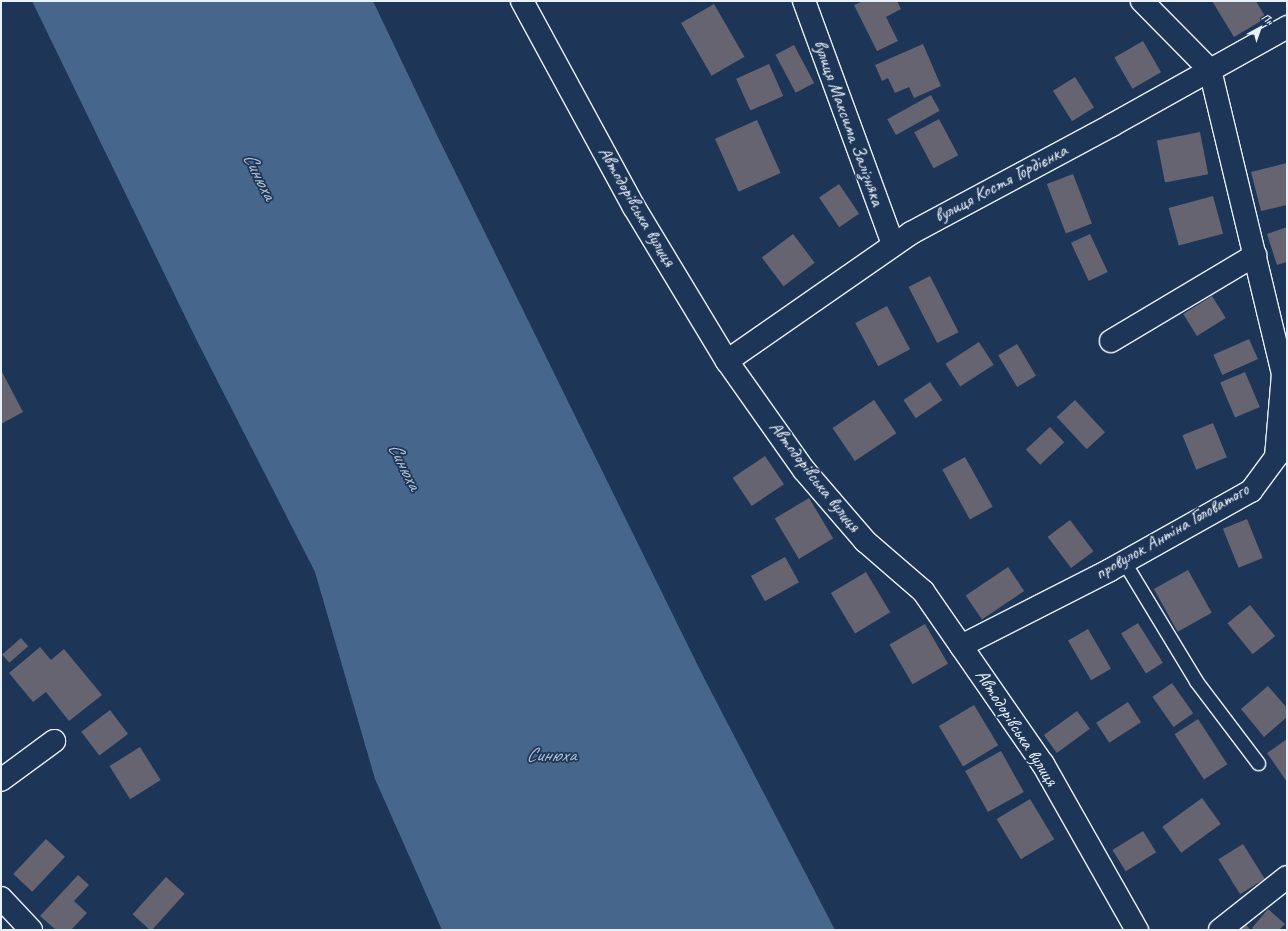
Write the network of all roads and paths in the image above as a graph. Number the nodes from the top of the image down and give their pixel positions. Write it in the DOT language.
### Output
graph roads {
  1 [pos="522,1"];
  2 [pos="804,1"];
  3 [pos="1142,1"];
  4 [pos="1287,27"];
  5 [pos="1210,70"];
  6 [pos="893,244"];
  7 [pos="1255,255"];
  8 [pos="1111,341"];
  9 [pos="727,361"];
  10 [pos="1124,562"];
  11 [pos="962,646"];
  12 [pos="54,741"];
  13 [pos="1258,763"];
  14 [pos="1,780"];
  15 [pos="1287,877"];
  16 [pos="1,898"];
  17 [pos="31,930"];
  18 [pos="1137,930"];
  19 [pos="1220,930"];
  1 -- 9 [label="street, Автодорівська вулиця"];
  2 -- 6 [label="street, вулиця Максима Залізняка"];
  3 -- 5 [label="street"];
  4 -- 5 [label="street, вулиця Костя Гордієнка"];
  5 -- 6 [label="street, вулиця Костя Гордієнка"];
  5 -- 7 [label="street, провулок Антіна Головатого"];
  6 -- 9 [label="street, вулиця Костя Гордієнка"];
  7 -- 8 [label="street"];
  7 -- 10 [label="street, провулок Антіна Головатого"];
  9 -- 11 [label="street, Автодорівська вулиця"];
  10 -- 11 [label="street, провулок Антіна Головатого"];
  10 -- 13 [label="lane"];
  11 -- 18 [label="street, Автодорівська вулиця"];
  12 -- 14 [label="street"];
  15 -- 19 [label="street"];
  16 -- 17 [label="street"];
}
